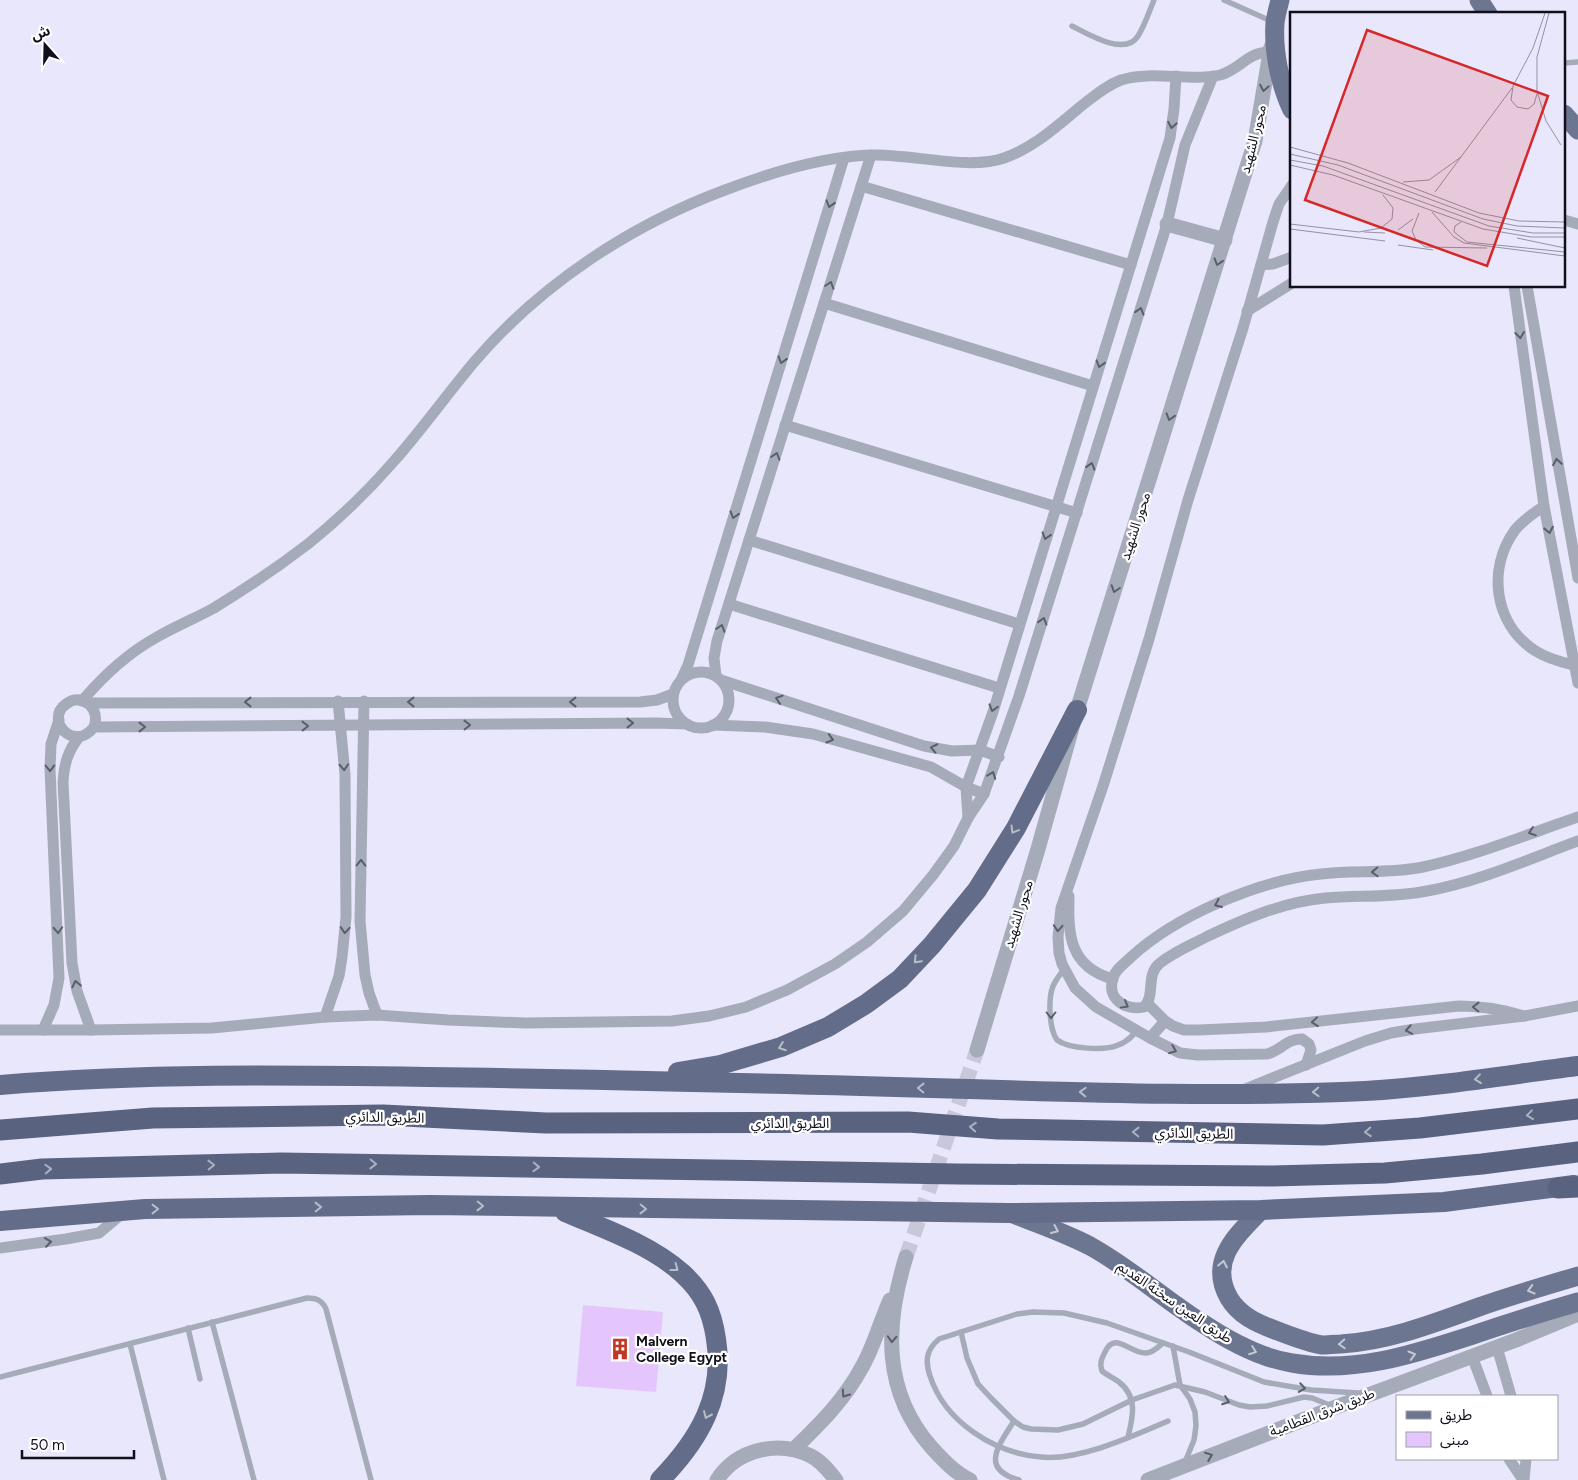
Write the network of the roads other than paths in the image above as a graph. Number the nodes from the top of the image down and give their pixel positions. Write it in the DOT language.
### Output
graph roads {
  1 [pos="1154,0"];
  2 [pos="1224,0"];
  3 [pos="1478,0"];
  4 [pos="1280,8"];
  5 [pos="1487,12"];
  6 [pos="1072,26"];
  7 [pos="1270,52"];
  8 [pos="1176,76"];
  9 [pos="1213,76"];
  10 [pos="1290,105"];
  11 [pos="1566,116"];
  12 [pos="1578,130"];
  13 [pos="870,155"];
  14 [pos="844,158"];
  15 [pos="861,186"];
  16 [pos="1290,188"];
  17 [pos="1167,224"];
  18 [pos="1224,240"];
  19 [pos="1290,258"];
  20 [pos="1261,264"];
  21 [pos="1130,265"];
  22 [pos="1290,284"];
  23 [pos="1514,288"];
  24 [pos="1527,288"];
  25 [pos="824,303"];
  26 [pos="1247,311"];
  27 [pos="1093,386"];
  28 [pos="1546,396"];
  29 [pos="1529,399"];
  30 [pos="785,426"];
  31 [pos="1544,506"];
  32 [pos="1056,507"];
  33 [pos="1076,513"];
  34 [pos="749,540"];
  35 [pos="1578,578"];
  36 [pos="729,604"];
  37 [pos="1019,624"];
  38 [pos="1574,665"];
  39 [pos="682,678"];
  40 [pos="718,678"];
  41 [pos="1578,683"];
  42 [pos="999,688"];
  43 [pos="673,694"];
  44 [pos="338,701"];
  45 [pos="364,701"];
  46 [pos="84,702"];
  47 [pos="1077,710"];
  48 [pos="58,720"];
  49 [pos="687,724"];
  50 [pos="340,725"];
  51 [pos="713,725"];
  52 [pos="364,726"];
  53 [pos="94,727"];
  54 [pos="79,737"];
  55 [pos="980,750"];
  56 [pos="999,757"];
  57 [pos="966,787"];
  58 [pos="984,794"];
  59 [pos="1578,817"];
  60 [pos="968,818"];
  61 [pos="1578,842"];
  62 [pos="1070,882"];
  63 [pos="1064,970"];
  64 [pos="1112,979"];
  65 [pos="1148,1004"];
  66 [pos="1578,1006"];
  67 [pos="377,1015"];
  68 [pos="1524,1016"];
  69 [pos="325,1017"];
  70 [pos="1165,1021"];
  71 [pos="0,1030"];
  72 [pos="44,1030"];
  73 [pos="90,1030"];
  74 [pos="1137,1031"];
  75 [pos="1150,1038"];
  76 [pos="977,1050"];
  77 [pos="1306,1065"];
  78 [pos="1578,1066"];
  79 [pos="641,1080"];
  80 [pos="0,1085"];
  81 [pos="1233,1094"];
  82 [pos="1578,1108"];
  83 [pos="0,1130"];
  84 [pos="1578,1152"];
  85 [pos="0,1174"];
  86 [pos="1571,1187"];
  87 [pos="553,1208"];
  88 [pos="126,1210"];
  89 [pos="1261,1210"];
  90 [pos="1009,1213"];
  91 [pos="0,1221"];
  92 [pos="0,1248"];
  93 [pos="906,1257"];
  94 [pos="1578,1276"];
  95 [pos="896,1288"];
  96 [pos="1578,1302"];
  97 [pos="1578,1314"];
  98 [pos="212,1322"];
  99 [pos="188,1328"];
  100 [pos="961,1332"];
  101 [pos="1163,1342"];
  102 [pos="130,1344"];
  103 [pos="1173,1346"];
  104 [pos="1497,1347"];
  105 [pos="1472,1356"];
  106 [pos="0,1377"];
  107 [pos="200,1379"];
  108 [pos="1180,1385"];
  109 [pos="1370,1394"];
  110 [pos="1486,1395"];
  111 [pos="1511,1395"];
  112 [pos="1132,1400"];
  113 [pos="1336,1407"];
  114 [pos="1014,1421"];
  115 [pos="1168,1421"];
  116 [pos="1128,1437"];
  117 [pos="999,1445"];
  118 [pos="794,1449"];
  119 [pos="1510,1460"];
  120 [pos="1526,1460"];
  121 [pos="1183,1466"];
  122 [pos="164,1480"];
  123 [pos="254,1480"];
  124 [pos="371,1480"];
  125 [pos="660,1480"];
  126 [pos="717,1480"];
  127 [pos="836,1480"];
  128 [pos="970,1480"];
  129 [pos="1019,1480"];
  130 [pos="1149,1480"];
  131 [pos="1524,1480"];
  1 -- 6 [label="lane"];
  2 -- 4 [label="lane"];
  3 -- 5 [label="main road"];
  4 -- 7 [label="street, محور الشهيد"];
  4 -- 10 [label="main road"];
  7 -- 9 [label="street"];
  7 -- 18 [label="street, محور الشهيد, one-way"];
  8 -- 9 [label="street"];
  8 -- 13 [label="street"];
  8 -- 21 [label="street, one-way"];
  9 -- 17 [label="street"];
  11 -- 12 [label="main road"];
  13 -- 14 [label="street"];
  13 -- 15 [label="street"];
  14 -- 39 [label="street, one-way"];
  14 -- 46 [label="street"];
  15 -- 21 [label="street"];
  25 -- 15 [label="street, one-way"];
  16 -- 20 [label="street"];
  17 -- 18 [label="street"];
  33 -- 17 [label="street, one-way"];
  18 -- 47 [label="street, محور الشهيد, one-way"];
  19 -- 20 [label="street"];
  20 -- 26 [label="street"];
  21 -- 27 [label="street, one-way"];
  22 -- 26 [label="street"];
  23 -- 29 [label="street, one-way"];
  24 -- 28 [label="street"];
  25 -- 27 [label="street"];
  25 -- 30 [label="street"];
  26 -- 62 [label="street"];
  27 -- 32 [label="street"];
  28 -- 29 [label="street"];
  35 -- 28 [label="street, one-way"];
  29 -- 31 [label="street"];
  30 -- 32 [label="street"];
  34 -- 30 [label="street, one-way"];
  31 -- 38 [label="street, one-way"];
  31 -- 38 [label="street"];
  32 -- 33 [label="street"];
  32 -- 37 [label="street, one-way"];
  56 -- 33 [label="street, one-way"];
  34 -- 36 [label="street"];
  34 -- 37 [label="street"];
  40 -- 36 [label="street, one-way"];
  36 -- 42 [label="street"];
  37 -- 42 [label="street"];
  38 -- 41 [label="street"];
  39 -- 40 [label="street"];
  39 -- 43 [label="street"];
  40 -- 51 [label="street"];
  55 -- 40 [label="street, one-way"];
  42 -- 55 [label="street, one-way"];
  43 -- 45 [label="street, one-way"];
  43 -- 49 [label="street"];
  44 -- 45 [label="street"];
  44 -- 46 [label="street, one-way"];
  44 -- 50 [label="street"];
  45 -- 52 [label="street"];
  46 -- 48 [label="street"];
  46 -- 53 [label="street"];
  47 -- 76 [label="street, محور الشهيد"];
  47 -- 79 [label="highway, one-way"];
  48 -- 54 [label="street"];
  48 -- 72 [label="street, one-way"];
  49 -- 51 [label="street"];
  52 -- 49 [label="street, one-way"];
  50 -- 52 [label="street"];
  53 -- 50 [label="street, one-way"];
  50 -- 69 [label="street, one-way"];
  51 -- 57 [label="street, one-way"];
  67 -- 52 [label="street, one-way"];
  53 -- 54 [label="street"];
  73 -- 54 [label="street, one-way"];
  55 -- 56 [label="street"];
  55 -- 57 [label="street"];
  58 -- 56 [label="street, one-way"];
  57 -- 58 [label="street"];
  57 -- 60 [label="street"];
  58 -- 60 [label="street"];
  59 -- 64 [label="street, one-way"];
  60 -- 67 [label="street"];
  61 -- 65 [label="street"];
  62 -- 63 [label="street, one-way"];
  62 -- 64 [label="street"];
  63 -- 74 [label="street"];
  63 -- 74 [label="lane, one-way"];
  64 -- 65 [label="street, one-way"];
  65 -- 70 [label="street"];
  66 -- 68 [label="street"];
  67 -- 69 [label="street"];
  68 -- 70 [label="street, one-way"];
  68 -- 77 [label="street, one-way"];
  69 -- 73 [label="street"];
  70 -- 75 [label="street"];
  71 -- 72 [label="street"];
  72 -- 73 [label="street"];
  74 -- 75 [label="street"];
  75 -- 77 [label="street, one-way"];
  77 -- 81 [label="street"];
  78 -- 81 [label="highway, one-way"];
  79 -- 80 [label="highway"];
  81 -- 79 [label="highway, one-way"];
  82 -- 83 [label="highway, الطريق الدائري, one-way"];
  85 -- 84 [label="highway, one-way"];
  86 -- 89 [label="highway"];
  88 -- 87 [label="highway, one-way"];
  87 -- 90 [label="highway, one-way"];
  87 -- 125 [label="highway, one-way"];
  88 -- 91 [label="highway"];
  92 -- 88 [label="street, one-way"];
  89 -- 90 [label="highway"];
  94 -- 89 [label="main road, طريق العين سخنة القديم, one-way"];
  90 -- 96 [label="main road, طريق العين سخنة القديم, one-way"];
  93 -- 95 [label="street"];
  95 -- 118 [label="street, one-way"];
  95 -- 128 [label="street, one-way"];
  97 -- 104 [label="street, طريق شرق القطامية"];
  98 -- 99 [label="lane"];
  98 -- 123 [label="lane"];
  98 -- 124 [label="lane"];
  99 -- 102 [label="lane"];
  99 -- 107 [label="lane"];
  100 -- 101 [label="lane"];
  100 -- 114 [label="lane"];
  100 -- 117 [label="lane"];
  101 -- 103 [label="lane"];
  101 -- 112 [label="lane"];
  102 -- 106 [label="lane"];
  102 -- 122 [label="lane"];
  103 -- 108 [label="lane"];
  103 -- 109 [label="lane, one-way"];
  104 -- 105 [label="street, طريق شرق القطامية"];
  104 -- 111 [label="street"];
  105 -- 109 [label="street, طريق شرق القطامية"];
  105 -- 110 [label="street"];
  108 -- 112 [label="lane"];
  108 -- 113 [label="lane, one-way"];
  108 -- 121 [label="lane"];
  109 -- 113 [label="street, طريق شرق القطامية"];
  112 -- 114 [label="lane"];
  112 -- 116 [label="lane"];
  121 -- 113 [label="street, طريق شرق القطامية, one-way"];
  114 -- 117 [label="lane"];
  115 -- 116 [label="lane"];
  116 -- 117 [label="lane"];
  117 -- 129 [label="lane"];
  118 -- 126 [label="street"];
  118 -- 127 [label="street"];
  119 -- 131 [label="street"];
  120 -- 131 [label="street"];
  121 -- 130 [label="street, طريق شرق القطامية"];
}
